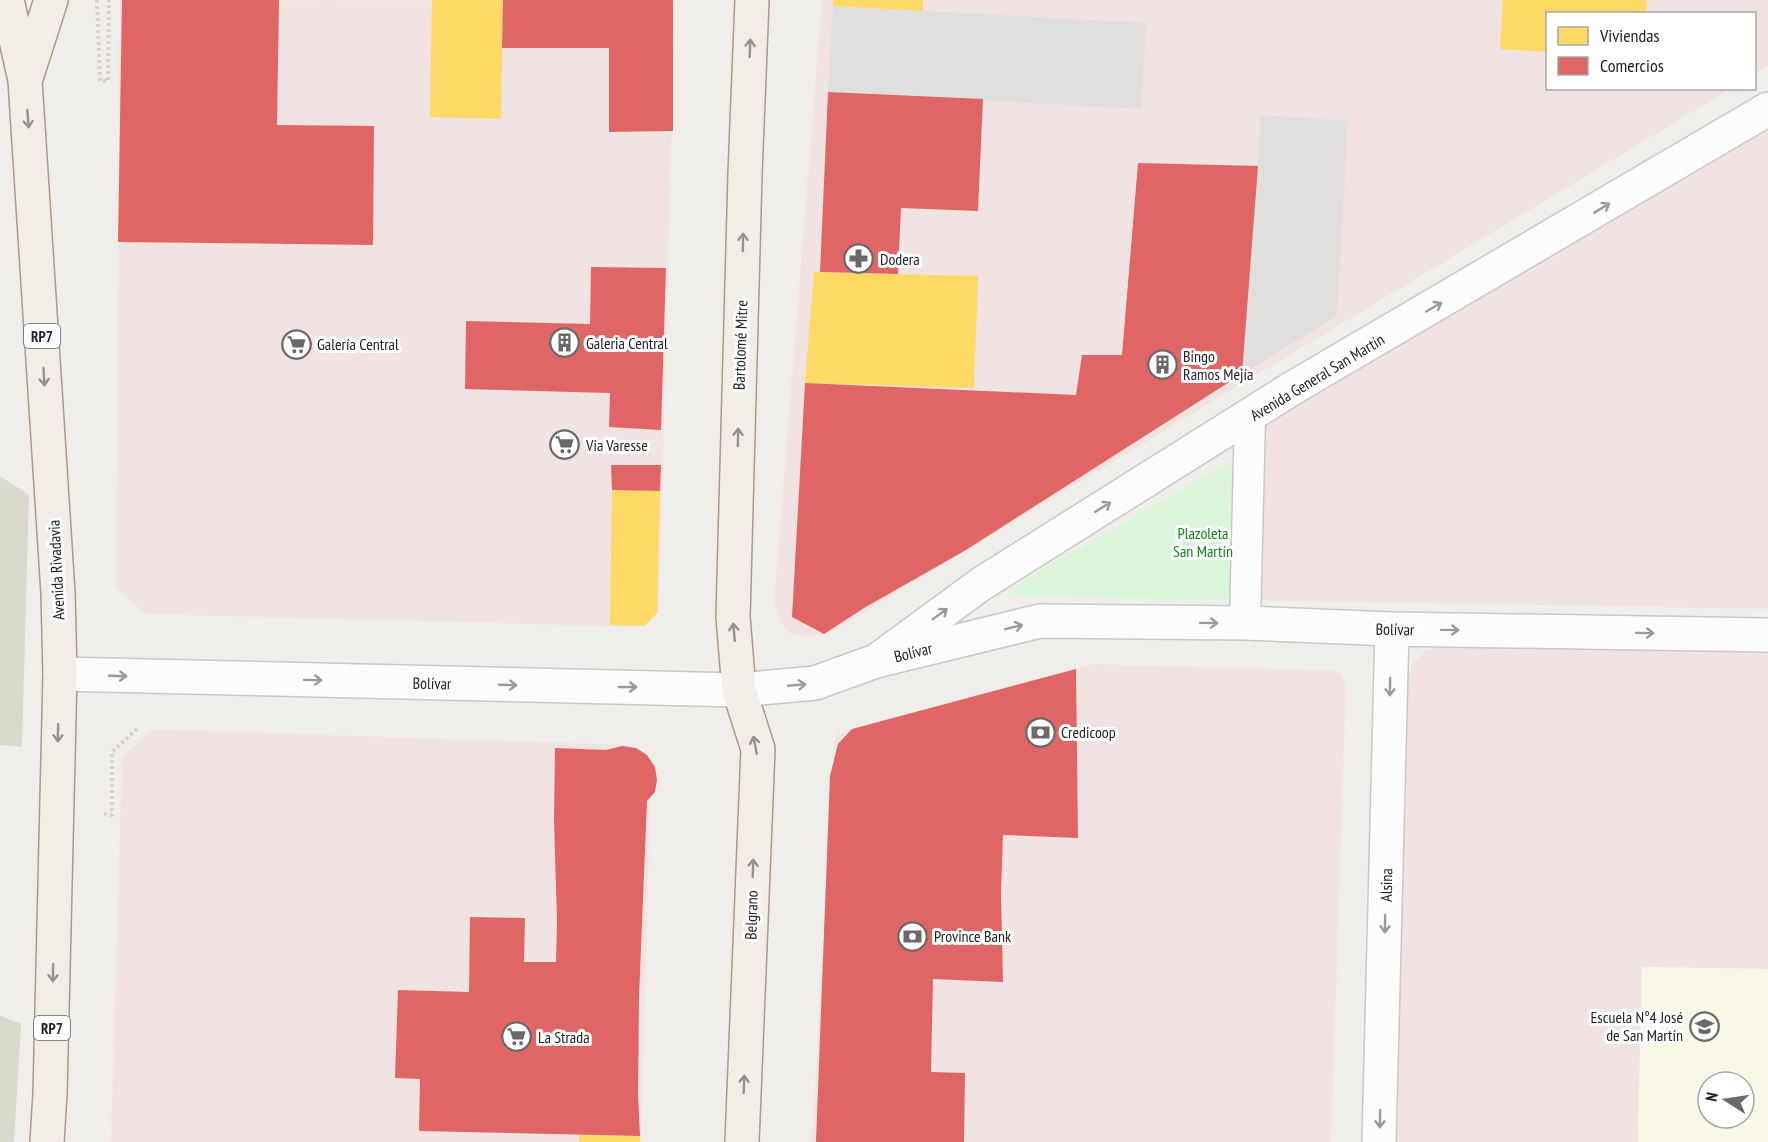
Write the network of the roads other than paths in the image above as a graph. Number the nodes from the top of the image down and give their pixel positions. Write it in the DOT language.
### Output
graph roads {
  1 [pos="7,0"];
  2 [pos="51,0"];
  3 [pos="752,0"];
  4 [pos="26,80"];
  5 [pos="1768,109"];
  6 [pos="1250,416"];
  7 [pos="1245,623"];
  8 [pos="1392,629"];
  9 [pos="1768,635"];
  10 [pos="876,661"];
  11 [pos="60,674"];
  12 [pos="739,690"];
  13 [pos="47,1142"];
  14 [pos="742,1142"];
  15 [pos="1379,1142"];
  1 -- 4 [label="main road, Avenida Rivadavia / RP7"];
  2 -- 4 [label="main road"];
  12 -- 3 [label="main road, Bartolomé Mitre, one-way"];
  4 -- 11 [label="main road, Avenida Rivadavia / RP7, one-way"];
  6 -- 5 [label="street, Avenida General San Martín, one-way"];
  6 -- 7 [label="street"];
  10 -- 6 [label="street, Avenida General San Martín, one-way"];
  7 -- 8 [label="street, Bolívar"];
  10 -- 7 [label="street, Bolívar, one-way"];
  8 -- 9 [label="street, Bolívar, one-way"];
  8 -- 15 [label="street, Alsina, one-way"];
  12 -- 10 [label="street, Bolívar, one-way"];
  11 -- 12 [label="street, Bolívar, one-way"];
  11 -- 13 [label="main road, Avenida Rivadavia / RP7, one-way"];
  14 -- 12 [label="main road, Belgrano, one-way"];
}
